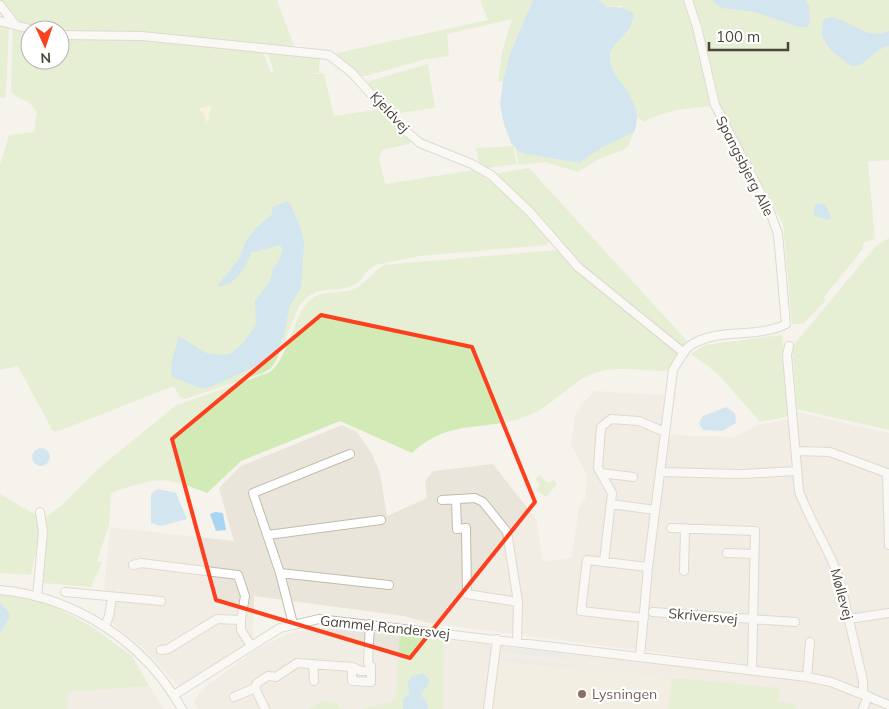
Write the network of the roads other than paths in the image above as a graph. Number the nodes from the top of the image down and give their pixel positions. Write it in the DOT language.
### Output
graph roads {
  1 [pos="688,0"];
  2 [pos="0,5"];
  3 [pos="0,21"];
  4 [pos="14,23"];
  5 [pos="20,25"];
  6 [pos="70,35"];
  7 [pos="789,346"];
  8 [pos="684,353"];
  9 [pos="665,432"];
  10 [pos="797,451"];
  11 [pos="350,454"];
  12 [pos="797,471"];
  13 [pos="660,472"];
  14 [pos="601,473"];
  15 [pos="888,473"];
  16 [pos="633,476"];
  17 [pos="442,500"];
  18 [pos="456,500"];
  19 [pos="611,504"];
  20 [pos="656,510"];
  21 [pos="40,512"];
  22 [pos="381,520"];
  23 [pos="671,528"];
  24 [pos="685,528"];
  25 [pos="268,534"];
  26 [pos="889,545"];
  27 [pos="727,553"];
  28 [pos="754,554"];
  29 [pos="604,562"];
  30 [pos="133,565"];
  31 [pos="648,567"];
  32 [pos="684,571"];
  33 [pos="280,573"];
  34 [pos="389,585"];
  35 [pos="0,590"];
  36 [pos="65,592"];
  37 [pos="37,596"];
  38 [pos="112,597"];
  39 [pos="161,601"];
  40 [pos="518,602"];
  41 [pos="653,612"];
  42 [pos="889,612"];
  43 [pos="644,618"];
  44 [pos="849,619"];
  45 [pos="241,620"];
  46 [pos="752,620"];
  47 [pos="795,622"];
  48 [pos="293,624"];
  49 [pos="370,624"];
  50 [pos="105,626"];
  51 [pos="497,639"];
  52 [pos="517,642"];
  53 [pos="810,642"];
  54 [pos="251,646"];
  55 [pos="160,650"];
  56 [pos="640,657"];
  57 [pos="313,664"];
  58 [pos="352,667"];
  59 [pos="752,670"];
  60 [pos="371,671"];
  61 [pos="807,677"];
  62 [pos="314,681"];
  63 [pos="255,688"];
  64 [pos="174,695"];
  65 [pos="865,695"];
  66 [pos="234,697"];
  67 [pos="889,705"];
  68 [pos="182,709"];
  69 [pos="265,709"];
  70 [pos="488,709"];
  71 [pos="863,709"];
  1 -- 8 [label="street, Spangsbjerg Alle"];
  2 -- 4 [label="street"];
  3 -- 4 [label="street"];
  4 -- 5 [label="street"];
  6 -- 8 [label="street, Kjeldvej"];
  7 -- 10 [label="street, Møllevej"];
  8 -- 9 [label="street, Spangsbjerg Alle"];
  9 -- 13 [label="street, Spangsbjerg Alle"];
  9 -- 14 [label="street"];
  10 -- 12 [label="street, Møllevej"];
  10 -- 15 [label="street"];
  11 -- 25 [label="street"];
  12 -- 13 [label="street"];
  12 -- 44 [label="street, Møllevej"];
  13 -- 20 [label="street, Spangsbjerg Alle"];
  14 -- 16 [label="street"];
  14 -- 19 [label="street"];
  15 -- 26 [label="street"];
  17 -- 18 [label="street"];
  18 -- 40 [label="street"];
  18 -- 40 [label="street"];
  19 -- 20 [label="street"];
  19 -- 29 [label="street"];
  20 -- 31 [label="street, Spangsbjerg Alle"];
  21 -- 37 [label="street"];
  22 -- 25 [label="street"];
  23 -- 24 [label="street, Skriversvej"];
  24 -- 28 [label="street, Skriversvej"];
  24 -- 32 [label="street"];
  25 -- 33 [label="street"];
  27 -- 28 [label="street"];
  28 -- 46 [label="street, Skriversvej"];
  29 -- 31 [label="street"];
  29 -- 43 [label="street"];
  30 -- 45 [label="street"];
  31 -- 43 [label="street, Spangsbjerg Alle"];
  33 -- 34 [label="street"];
  33 -- 48 [label="street"];
  35 -- 37 [label="street"];
  36 -- 38 [label="street"];
  37 -- 50 [label="street"];
  38 -- 39 [label="street"];
  38 -- 50 [label="street"];
  40 -- 52 [label="street"];
  41 -- 46 [label="street, Skriversvej"];
  42 -- 44 [label="street"];
  43 -- 56 [label="street, Spangsbjerg Alle"];
  44 -- 65 [label="street, Møllevej"];
  45 -- 54 [label="street"];
  45 -- 55 [label="street"];
  46 -- 47 [label="street, Skriversvej"];
  46 -- 59 [label="street, Skriversvej"];
  48 -- 49 [label="street, Gammel Randersvej"];
  48 -- 54 [label="street, Gammel Randersvej"];
  49 -- 51 [label="street, Gammel Randersvej"];
  49 -- 60 [label="street"];
  50 -- 64 [label="street"];
  51 -- 52 [label="street, Gammel Randersvej"];
  51 -- 70 [label="street"];
  52 -- 56 [label="street, Gammel Randersvej"];
  53 -- 61 [label="street"];
  54 -- 64 [label="street, Gammel Randersvej"];
  56 -- 59 [label="street, Gammel Randersvej"];
  57 -- 58 [label="street"];
  57 -- 62 [label="street"];
  57 -- 63 [label="street"];
  58 -- 60 [label="street"];
  58 -- 60 [label="street"];
  59 -- 61 [label="street, Gammel Randersvej"];
  61 -- 65 [label="street, Gammel Randersvej"];
  63 -- 66 [label="street"];
  63 -- 69 [label="street"];
  64 -- 68 [label="street"];
  65 -- 67 [label="street, Gammel Randersvej"];
  65 -- 71 [label="street"];
}
